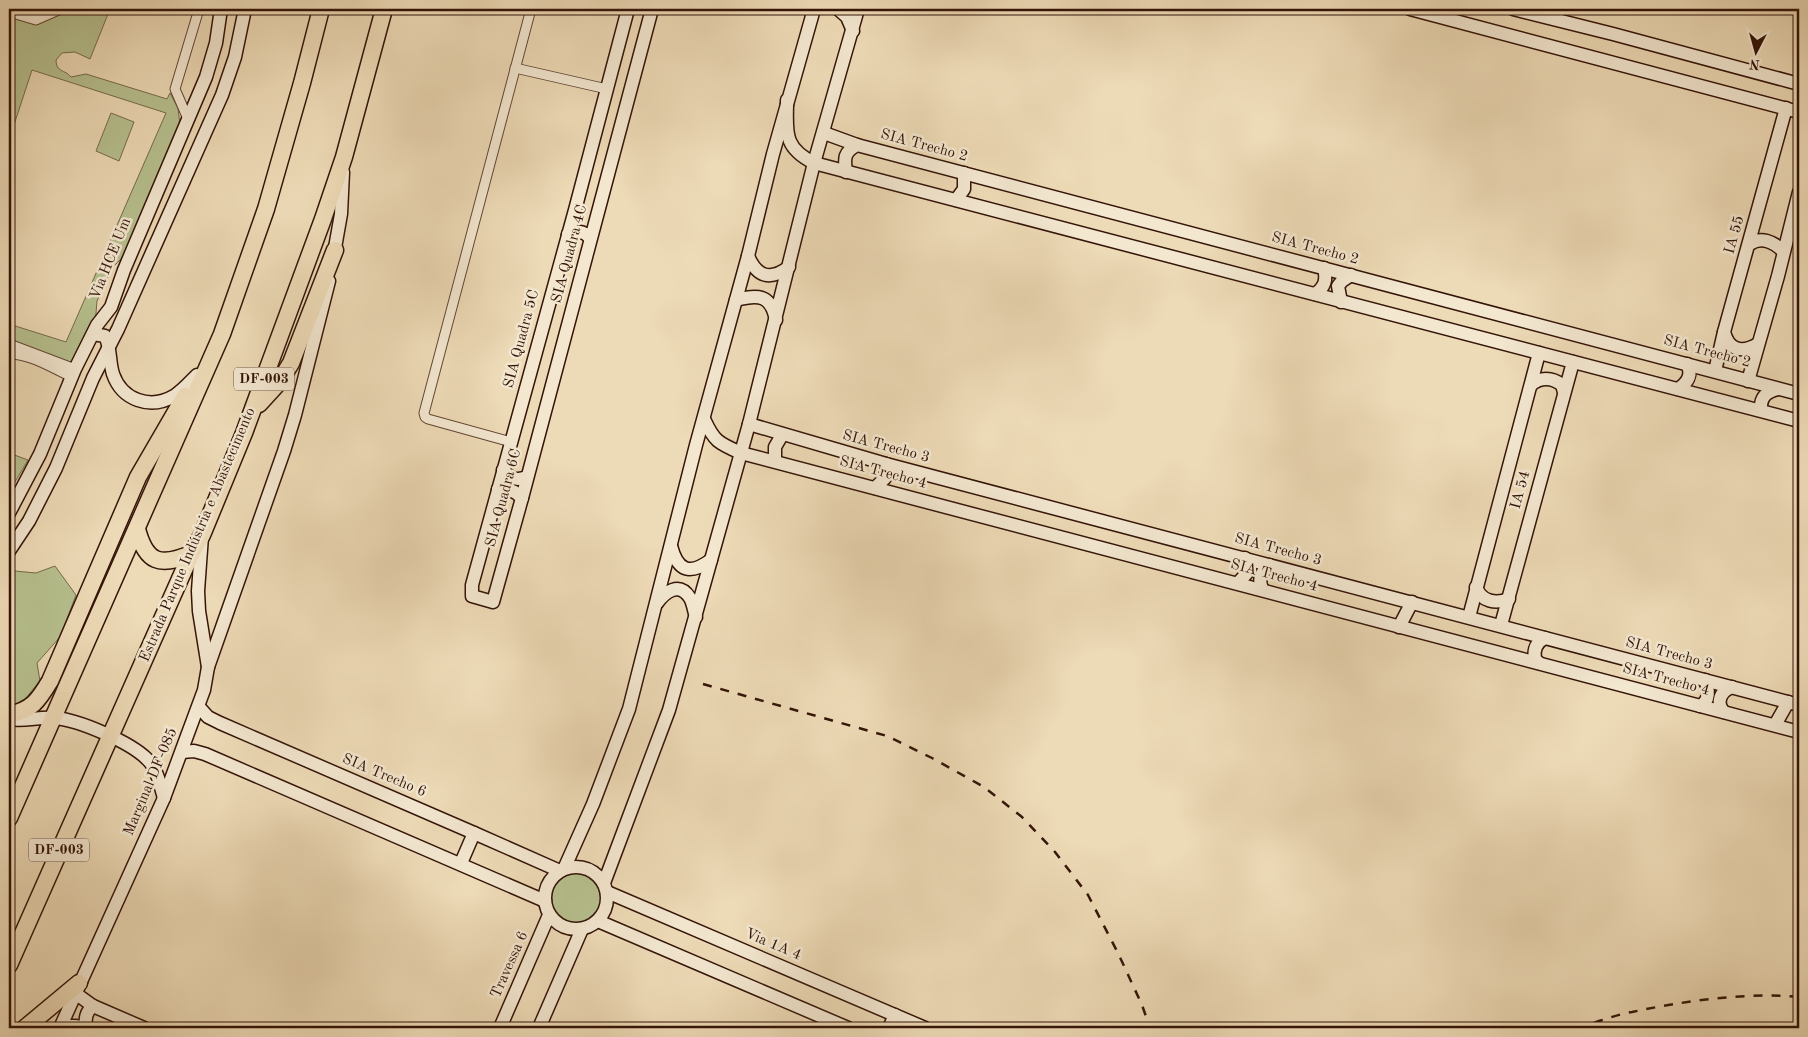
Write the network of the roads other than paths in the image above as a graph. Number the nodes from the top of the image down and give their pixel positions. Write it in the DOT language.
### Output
graph roads {
  1 [pos="59,9"];
  2 [pos="199,9"];
  3 [pos="221,9"];
  4 [pos="245,9"];
  5 [pos="321,9"];
  6 [pos="384,9"];
  7 [pos="393,9"];
  8 [pos="531,9"];
  9 [pos="652,9"];
  10 [pos="838,9"];
  11 [pos="858,9"];
  12 [pos="1414,9"];
  13 [pos="1513,9"];
  14 [pos="816,11"];
  15 [pos="9,12"];
  16 [pos="628,12"];
  17 [pos="1446,14"];
  18 [pos="648,23"];
  19 [pos="853,31"];
  20 [pos="375,40"];
  21 [pos="515,68"];
  22 [pos="1799,84"];
  23 [pos="607,90"];
  24 [pos="787,100"];
  25 [pos="1786,108"];
  26 [pos="1799,112"];
  27 [pos="188,119"];
  28 [pos="824,133"];
  29 [pos="857,145"];
  30 [pos="344,157"];
  31 [pos="814,162"];
  32 [pos="846,172"];
  33 [pos="964,173"];
  34 [pos="1799,192"];
  35 [pos="956,200"];
  36 [pos="575,210"];
  37 [pos="597,216"];
  38 [pos="568,234"];
  39 [pos="590,238"];
  40 [pos="1750,244"];
  41 [pos="335,250"];
  42 [pos="1783,251"];
  43 [pos="748,256"];
  44 [pos="789,267"];
  45 [pos="1324,268"];
  46 [pos="124,270"];
  47 [pos="1351,275"];
  48 [pos="138,283"];
  49 [pos="1315,294"];
  50 [pos="736,300"];
  51 [pos="1341,302"];
  52 [pos="776,320"];
  53 [pos="1724,332"];
  54 [pos="93,334"];
  55 [pos="222,334"];
  56 [pos="9,344"];
  57 [pos="1758,344"];
  58 [pos="108,347"];
  59 [pos="1539,353"];
  60 [pos="9,354"];
  61 [pos="1573,362"];
  62 [pos="1687,364"];
  63 [pos="1715,371"];
  64 [pos="74,373"];
  65 [pos="197,375"];
  66 [pos="1748,380"];
  67 [pos="1531,385"];
  68 [pos="1778,388"];
  69 [pos="1678,389"];
  70 [pos="1564,392"];
  71 [pos="1799,394"];
  72 [pos="547,403"];
  73 [pos="1760,410"];
  74 [pos="252,412"];
  75 [pos="704,419"];
  76 [pos="1799,421"];
  77 [pos="749,424"];
  78 [pos="782,434"];
  79 [pos="511,442"];
  80 [pos="741,453"];
  81 [pos="40,454"];
  82 [pos="775,461"];
  83 [pos="886,464"];
  84 [pos="56,468"];
  85 [pos="503,470"];
  86 [pos="527,477"];
  87 [pos="27,478"];
  88 [pos="875,488"];
  89 [pos="498,489"];
  90 [pos="522,498"];
  91 [pos="9,513"];
  92 [pos="29,521"];
  93 [pos="137,529"];
  94 [pos="202,535"];
  95 [pos="671,546"];
  96 [pos="9,551"];
  97 [pos="191,554"];
  98 [pos="1245,558"];
  99 [pos="711,560"];
  100 [pos="1269,565"];
  101 [pos="1238,583"];
  102 [pos="1476,588"];
  103 [pos="1262,589"];
  104 [pos="1509,599"];
  105 [pos="493,602"];
  106 [pos="1412,602"];
  107 [pos="655,606"];
  108 [pos="1469,616"];
  109 [pos="696,617"];
  110 [pos="1501,625"];
  111 [pos="1399,626"];
  112 [pos="1546,638"];
  113 [pos="1539,663"];
  114 [pos="208,667"];
  115 [pos="1706,680"];
  116 [pos="1732,687"];
  117 [pos="1794,704"];
  118 [pos="1700,706"];
  119 [pos="199,707"];
  120 [pos="1724,712"];
  121 [pos="9,717"];
  122 [pos="54,717"];
  123 [pos="1775,725"];
  124 [pos="1799,732"];
  125 [pos="110,736"];
  126 [pos="182,752"];
  127 [pos="164,798"];
  128 [pos="9,818"];
  129 [pos="474,832"];
  130 [pos="461,863"];
  131 [pos="562,871"];
  132 [pos="606,887"];
  133 [pos="545,901"];
  134 [pos="550,915"];
  135 [pos="598,921"];
  136 [pos="582,929"];
  137 [pos="9,964"];
  138 [pos="77,988"];
  139 [pos="93,1006"];
  140 [pos="895,1015"];
  141 [pos="60,1027"];
  142 [pos="26,1028"];
  143 [pos="87,1028"];
  144 [pos="144,1028"];
  145 [pos="500,1028"];
  146 [pos="539,1028"];
  147 [pos="848,1028"];
  148 [pos="889,1028"];
  149 [pos="925,1028"];
  1 -- 15 [label="street"];
  2 -- 27 [label="street"];
  3 -- 27 [label="main road, Via HCE Um"];
  4 -- 48 [label="main road"];
  5 -- 55 [label="highway"];
  6 -- 20 [label="highway, Estrada Parque Indústria e Abastecimento / DF-003"];
  7 -- 20 [label="main road"];
  8 -- 21 [label="street"];
  9 -- 18 [label="main road, SIA Quadra 4C"];
  10 -- 19 [label="main road"];
  11 -- 19 [label="main road"];
  12 -- 17 [label="main road"];
  13 -- 22 [label="main road"];
  14 -- 24 [label="main road"];
  16 -- 18 [label="main road"];
  16 -- 23 [label="main road, SIA Quadra 5C"];
  17 -- 25 [label="main road"];
  18 -- 37 [label="main road, SIA Quadra 4C"];
  19 -- 28 [label="main road"];
  20 -- 30 [label="highway, Estrada Parque Indústria e Abastecimento / DF-003"];
  21 -- 23 [label="street"];
  21 -- 79 [label="street"];
  23 -- 36 [label="main road, SIA Quadra 5C"];
  24 -- 31 [label="main road"];
  24 -- 43 [label="main road"];
  25 -- 26 [label="main road"];
  25 -- 40 [label="main road, IA 55"];
  27 -- 46 [label="main road, Via HCE Um"];
  28 -- 29 [label="main road, SIA Trecho 2"];
  28 -- 31 [label="main road"];
  29 -- 32 [label="main road"];
  29 -- 33 [label="main road, SIA Trecho 2"];
  30 -- 41 [label="main road"];
  30 -- 74 [label="highway, Estrada Parque Indústria e Abastecimento / DF-003"];
  31 -- 32 [label="main road"];
  31 -- 44 [label="main road"];
  32 -- 35 [label="main road"];
  33 -- 35 [label="main road"];
  33 -- 45 [label="main road, SIA Trecho 2"];
  34 -- 42 [label="main road"];
  35 -- 49 [label="main road"];
  36 -- 37 [label="main road"];
  36 -- 38 [label="main road, SIA Quadra 5C"];
  37 -- 39 [label="main road, SIA Quadra 4C"];
  38 -- 39 [label="main road"];
  38 -- 79 [label="main road, SIA Quadra 5C"];
  39 -- 72 [label="main road, SIA Quadra 4C"];
  40 -- 42 [label="main road"];
  40 -- 53 [label="main road, IA 55"];
  41 -- 74 [label="highway"];
  41 -- 114 [label="main road"];
  42 -- 57 [label="main road"];
  43 -- 44 [label="main road"];
  43 -- 50 [label="main road"];
  44 -- 52 [label="main road"];
  45 -- 47 [label="main road, SIA Trecho 2"];
  45 -- 49 [label="main road"];
  46 -- 48 [label="main road"];
  46 -- 54 [label="main road, Via HCE Um"];
  47 -- 51 [label="main road"];
  47 -- 62 [label="main road, SIA Trecho 2"];
  48 -- 58 [label="main road"];
  49 -- 51 [label="main road"];
  50 -- 52 [label="main road"];
  50 -- 75 [label="main road"];
  51 -- 59 [label="main road"];
  52 -- 77 [label="main road"];
  53 -- 57 [label="main road"];
  53 -- 63 [label="main road, IA 55"];
  54 -- 58 [label="main road"];
  54 -- 64 [label="main road, Via HCE Um"];
  55 -- 65 [label="highway"];
  55 -- 93 [label="highway"];
  56 -- 64 [label="street"];
  57 -- 66 [label="main road"];
  58 -- 65 [label="main road"];
  58 -- 84 [label="main road"];
  59 -- 61 [label="main road"];
  59 -- 67 [label="main road, IA 54"];
  60 -- 64 [label="street"];
  61 -- 69 [label="main road"];
  61 -- 70 [label="main road, IA 54"];
  62 -- 63 [label="main road, SIA Trecho 2"];
  62 -- 69 [label="main road"];
  63 -- 66 [label="main road, SIA Trecho 2"];
  64 -- 81 [label="main road, Via HCE Um"];
  65 -- 121 [label="highway"];
  66 -- 68 [label="main road, SIA Trecho 2"];
  67 -- 70 [label="main road"];
  67 -- 102 [label="main road, IA 54"];
  68 -- 71 [label="main road, SIA Trecho 2"];
  68 -- 73 [label="main road"];
  69 -- 73 [label="main road"];
  70 -- 104 [label="main road, IA 54"];
  72 -- 86 [label="main road, SIA Quadra 6C"];
  73 -- 76 [label="main road"];
  74 -- 94 [label="highway, Estrada Parque Indústria e Abastecimento / DF-003"];
  75 -- 80 [label="main road, SIA Trecho 4"];
  75 -- 95 [label="main road"];
  77 -- 78 [label="main road, SIA Trecho 3"];
  77 -- 80 [label="main road"];
  78 -- 82 [label="main road"];
  78 -- 83 [label="main road, SIA Trecho 3"];
  79 -- 85 [label="main road, SIA Quadra 5C"];
  80 -- 82 [label="main road, SIA Trecho 4"];
  80 -- 99 [label="main road"];
  81 -- 84 [label="main road"];
  81 -- 87 [label="main road, Via HCE Um"];
  82 -- 88 [label="main road, SIA Trecho 4"];
  83 -- 88 [label="main road"];
  83 -- 98 [label="main road, SIA Trecho 3"];
  84 -- 92 [label="main road"];
  85 -- 86 [label="main road"];
  85 -- 89 [label="main road, SIA Quadra 5C"];
  86 -- 90 [label="main road, SIA Quadra 6C"];
  87 -- 91 [label="main road, Via HCE Um"];
  87 -- 92 [label="main road"];
  88 -- 101 [label="main road, SIA Trecho 4"];
  89 -- 90 [label="main road"];
  89 -- 105 [label="main road, SIA Quadra 5C"];
  90 -- 105 [label="main road, SIA Quadra 6C"];
  92 -- 96 [label="main road"];
  93 -- 97 [label="highway"];
  93 -- 122 [label="highway"];
  94 -- 97 [label="highway, Estrada Parque Indústria e Abastecimento / DF-003"];
  94 -- 114 [label="main road, Marginal DF-085"];
  95 -- 99 [label="main road"];
  95 -- 107 [label="main road"];
  97 -- 125 [label="highway, Estrada Parque Indústria e Abastecimento / DF-003"];
  98 -- 100 [label="main road, SIA Trecho 3"];
  98 -- 101 [label="main road"];
  99 -- 109 [label="main road"];
  100 -- 103 [label="main road"];
  100 -- 106 [label="main road, SIA Trecho 3"];
  101 -- 103 [label="main road, SIA Trecho 4"];
  102 -- 104 [label="main road"];
  102 -- 108 [label="main road, IA 54"];
  103 -- 111 [label="main road, SIA Trecho 4"];
  104 -- 110 [label="main road, IA 54"];
  106 -- 108 [label="main road, SIA Trecho 3"];
  106 -- 111 [label="main road"];
  107 -- 109 [label="main road"];
  107 -- 131 [label="main road"];
  108 -- 110 [label="main road, SIA Trecho 3"];
  109 -- 132 [label="main road"];
  110 -- 112 [label="main road, SIA Trecho 3"];
  111 -- 113 [label="main road, SIA Trecho 4"];
  112 -- 113 [label="main road"];
  112 -- 115 [label="main road, SIA Trecho 3"];
  113 -- 118 [label="main road, SIA Trecho 4"];
  114 -- 119 [label="main road, Marginal DF-085"];
  115 -- 116 [label="main road, SIA Trecho 3"];
  115 -- 118 [label="main road"];
  116 -- 117 [label="main road, SIA Trecho 3"];
  116 -- 120 [label="main road"];
  117 -- 123 [label="main road"];
  118 -- 120 [label="main road, SIA Trecho 4"];
  119 -- 126 [label="main road, Marginal DF-085"];
  119 -- 129 [label="main road, SIA Trecho 6"];
  120 -- 123 [label="main road, SIA Trecho 4"];
  121 -- 122 [label="main road"];
  122 -- 125 [label="main road"];
  122 -- 128 [label="highway"];
  123 -- 124 [label="main road, SIA Trecho 4"];
  125 -- 127 [label="main road"];
  125 -- 137 [label="highway, Estrada Parque Indústria e Abastecimento / DF-003"];
  126 -- 127 [label="main road, Marginal DF-085"];
  126 -- 130 [label="main road"];
  127 -- 138 [label="main road, Marginal DF-085"];
  129 -- 130 [label="main road"];
  129 -- 131 [label="main road, SIA Trecho 6"];
  130 -- 133 [label="main road"];
  131 -- 132 [label="main road"];
  131 -- 133 [label="main road"];
  132 -- 135 [label="main road"];
  132 -- 140 [label="main road, Via 1A 4"];
  133 -- 134 [label="main road"];
  134 -- 136 [label="main road"];
  134 -- 145 [label="main road, Travessa 6"];
  135 -- 136 [label="main road"];
  135 -- 147 [label="main road"];
  136 -- 146 [label="main road"];
  138 -- 139 [label="main road"];
  138 -- 141 [label="main road, Marginal DF-085"];
  138 -- 142 [label="highway"];
  139 -- 143 [label="main road"];
  139 -- 144 [label="main road"];
  140 -- 148 [label="main road"];
  140 -- 149 [label="main road, Via 1A 4"];
  141 -- 143 [label="main road"];
}
